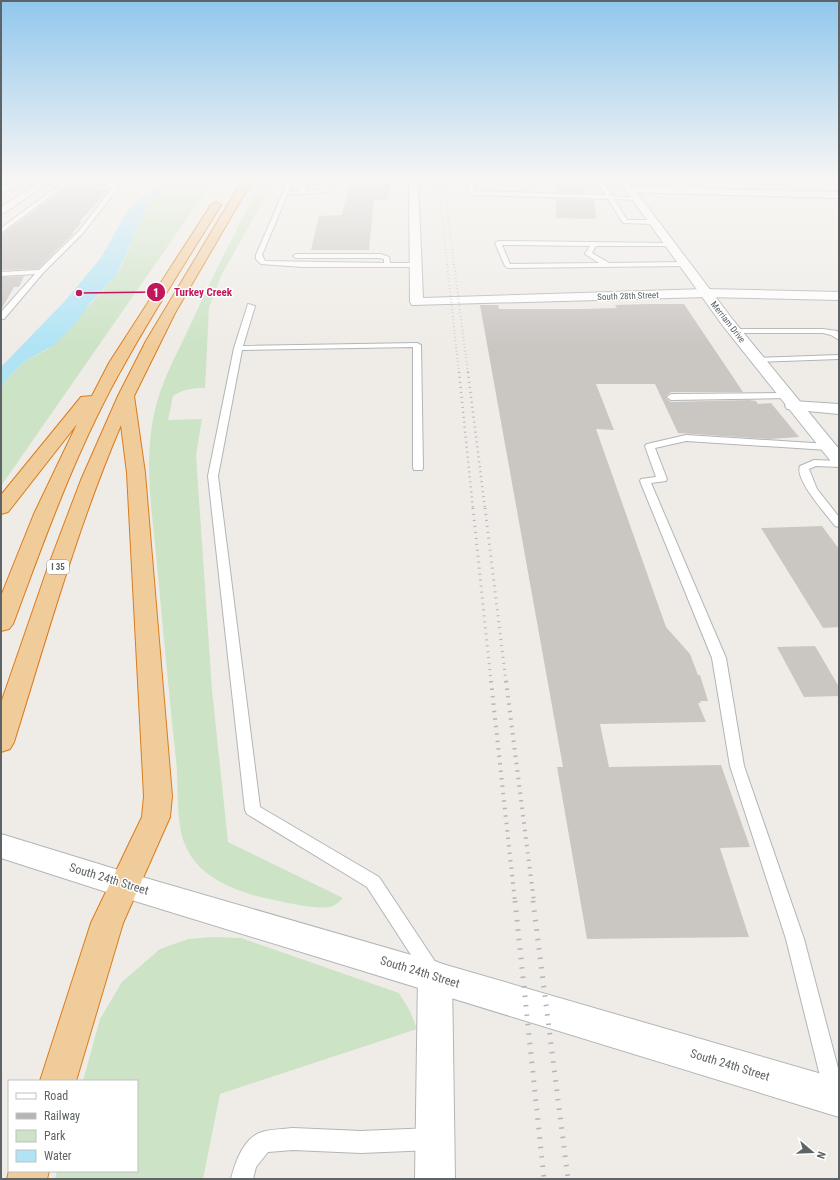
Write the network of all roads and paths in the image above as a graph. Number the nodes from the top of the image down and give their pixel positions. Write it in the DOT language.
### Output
graph roads {
  1 [pos="77,236"];
  2 [pos="197,236"];
  3 [pos="214,236"];
  4 [pos="268,236"];
  5 [pos="414,236"];
  6 [pos="664,236"];
  7 [pos="594,244"];
  8 [pos="670,245"];
  9 [pos="296,256"];
  10 [pos="334,256"];
  11 [pos="684,264"];
  12 [pos="332,265"];
  13 [pos="388,265"];
  14 [pos="414,265"];
  15 [pos="607,265"];
  16 [pos="41,272"];
  17 [pos="1,274"];
  18 [pos="706,293"];
  19 [pos="839,296"];
  20 [pos="251,306"];
  21 [pos="1,317"];
  22 [pos="735,331"];
  23 [pos="839,338"];
  24 [pos="238,348"];
  25 [pos="839,357"];
  26 [pos="757,360"];
  27 [pos="117,363"];
  28 [pos="126,396"];
  29 [pos="671,397"];
  30 [pos="789,401"];
  31 [pos="839,409"];
  32 [pos="828,447"];
  33 [pos="839,460"];
  34 [pos="839,464"];
  35 [pos="418,468"];
  36 [pos="1,508"];
  37 [pos="835,514"];
  38 [pos="839,524"];
  39 [pos="1,624"];
  40 [pos="1,742"];
  41 [pos="1,846"];
  42 [pos="125,885"];
  43 [pos="435,977"];
  44 [pos="58,1080"];
  45 [pos="837,1098"];
  46 [pos="434,1139"];
  47 [pos="242,1179"];
  48 [pos="435,1179"];
  1 -- 16 [label="lane"];
  2 -- 27 [label="highway"];
  3 -- 28 [label="highway, I 35"];
  4 -- 12 [label="lane"];
  5 -- 14 [label="street"];
  6 -- 8 [label="street, Merriam Drive"];
  7 -- 8 [label="lane"];
  7 -- 15 [label="lane"];
  7 -- 15 [label="lane"];
  8 -- 11 [label="street, Merriam Drive"];
  9 -- 10 [label="lane"];
  10 -- 12 [label="lane"];
  10 -- 13 [label="lane"];
  11 -- 15 [label="lane"];
  11 -- 18 [label="street, Merriam Drive"];
  12 -- 13 [label="lane"];
  13 -- 14 [label="lane"];
  14 -- 18 [label="street, South 28th Street"];
  16 -- 17 [label="lane"];
  16 -- 21 [label="lane"];
  18 -- 19 [label="street, South 28th Street"];
  18 -- 22 [label="street, Merriam Drive"];
  20 -- 24 [label="lane"];
  22 -- 23 [label="lane"];
  22 -- 26 [label="street, Merriam Drive"];
  24 -- 35 [label="lane"];
  24 -- 43 [label="lane"];
  25 -- 26 [label="lane"];
  26 -- 30 [label="street, Merriam Drive"];
  27 -- 36 [label="highway"];
  27 -- 39 [label="highway"];
  28 -- 40 [label="highway, I 35"];
  28 -- 42 [label="highway"];
  29 -- 30 [label="lane"];
  30 -- 31 [label="street"];
  30 -- 32 [label="street, Merriam Drive"];
  32 -- 33 [label="street, Merriam Drive"];
  32 -- 45 [label="lane"];
  34 -- 37 [label="lane"];
  37 -- 38 [label="lane"];
  41 -- 42 [label="street, South 24th Street"];
  42 -- 43 [label="street, South 24th Street"];
  42 -- 44 [label="highway"];
  43 -- 45 [label="street, South 24th Street"];
  43 -- 46 [label="street"];
  46 -- 47 [label="lane"];
  46 -- 48 [label="street"];
}
